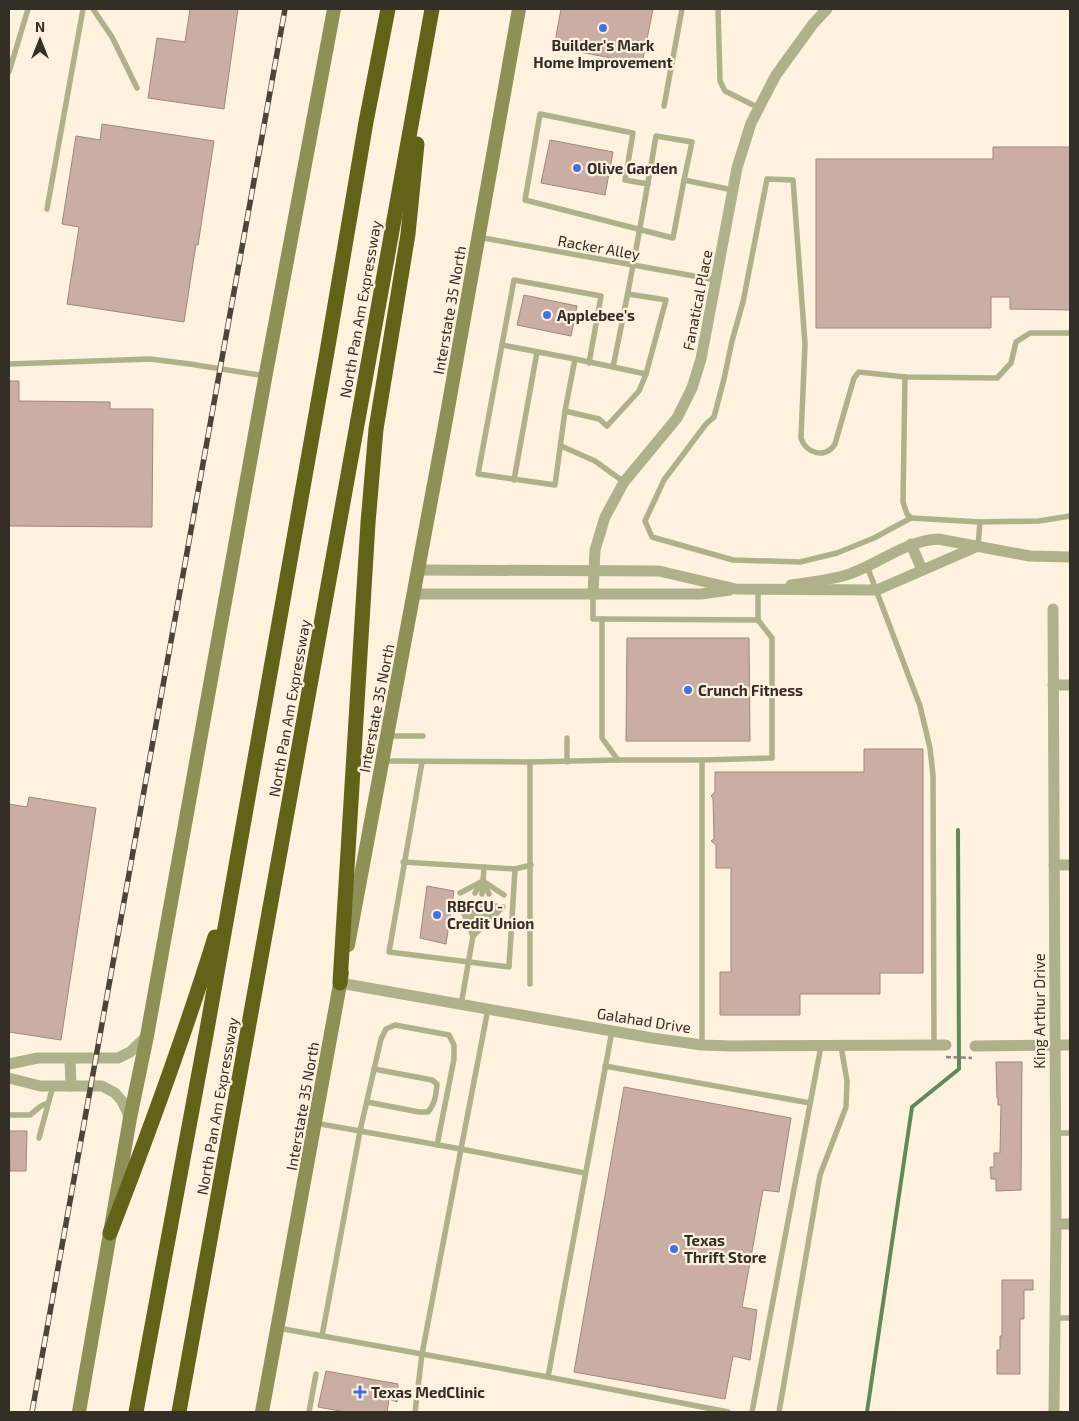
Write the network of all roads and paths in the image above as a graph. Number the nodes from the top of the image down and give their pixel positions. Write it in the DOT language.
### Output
graph roads {
  1 [pos="28,9"];
  2 [pos="83,9"];
  3 [pos="93,9"];
  4 [pos="334,9"];
  5 [pos="388,9"];
  6 [pos="432,9"];
  7 [pos="519,9"];
  8 [pos="682,9"];
  9 [pos="718,9"];
  10 [pos="828,9"];
  11 [pos="428,28"];
  12 [pos="9,72"];
  13 [pos="138,88"];
  14 [pos="664,106"];
  15 [pos="759,108"];
  16 [pos="684,180"];
  17 [pos="648,184"];
  18 [pos="733,190"];
  19 [pos="47,209"];
  20 [pos="640,231"];
  21 [pos="478,238"];
  22 [pos="634,266"];
  23 [pos="716,280"];
  24 [pos="628,294"];
  25 [pos="1070,333"];
  26 [pos="502,345"];
  27 [pos="537,352"];
  28 [pos="574,360"];
  29 [pos="590,363"];
  30 [pos="9,364"];
  31 [pos="613,367"];
  32 [pos="646,374"];
  33 [pos="266,376"];
  34 [pos="904,377"];
  35 [pos="565,411"];
  36 [pos="561,446"];
  37 [pos="514,480"];
  38 [pos="624,482"];
  39 [pos="1070,516"];
  40 [pos="911,518"];
  41 [pos="980,522"];
  42 [pos="911,544"];
  43 [pos="978,546"];
  44 [pos="1070,557"];
  45 [pos="866,566"];
  46 [pos="418,570"];
  47 [pos="922,570"];
  48 [pos="594,571"];
  49 [pos="736,589"];
  50 [pos="761,590"];
  51 [pos="877,590"];
  52 [pos="414,594"];
  53 [pos="593,594"];
  54 [pos="1053,609"];
  55 [pos="602,619"];
  56 [pos="758,620"];
  57 [pos="1053,684"];
  58 [pos="1070,684"];
  59 [pos="387,736"];
  60 [pos="423,736"];
  61 [pos="567,738"];
  62 [pos="618,760"];
  63 [pos="702,760"];
  64 [pos="382,761"];
  65 [pos="422,762"];
  66 [pos="530,762"];
  67 [pos="567,762"];
  68 [pos="403,862"];
  69 [pos="531,865"];
  70 [pos="1070,865"];
  71 [pos="1054,866"];
  72 [pos="484,867"];
  73 [pos="515,869"];
  74 [pos="233,878"];
  75 [pos="483,881"];
  76 [pos="464,893"];
  77 [pos="475,893"];
  78 [pos="482,894"];
  79 [pos="493,894"];
  80 [pos="504,895"];
  81 [pos="463,904"];
  82 [pos="474,905"];
  83 [pos="482,905"];
  84 [pos="492,906"];
  85 [pos="503,907"];
  86 [pos="473,936"];
  87 [pos="468,962"];
  88 [pos="340,983"];
  89 [pos="530,984"];
  90 [pos="461,1005"];
  91 [pos="488,1009"];
  92 [pos="612,1031"];
  93 [pos="147,1036"];
  94 [pos="702,1044"];
  95 [pos="934,1045"];
  96 [pos="946,1045"];
  97 [pos="1054,1045"];
  98 [pos="1070,1045"];
  99 [pos="820,1046"];
  100 [pos="841,1046"];
  101 [pos="975,1046"];
  102 [pos="950,1058"];
  103 [pos="966,1058"];
  104 [pos="70,1059"];
  105 [pos="9,1064"];
  106 [pos="605,1066"];
  107 [pos="374,1069"];
  108 [pos="9,1078"];
  109 [pos="53,1086"];
  110 [pos="71,1086"];
  111 [pos="367,1102"];
  112 [pos="810,1103"];
  113 [pos="48,1104"];
  114 [pos="9,1115"];
  115 [pos="130,1118"];
  116 [pos="315,1123"];
  117 [pos="360,1131"];
  118 [pos="1055,1133"];
  119 [pos="1070,1133"];
  120 [pos="39,1138"];
  121 [pos="437,1145"];
  122 [pos="461,1150"];
  123 [pos="585,1173"];
  124 [pos="1056,1224"];
  125 [pos="1070,1224"];
  126 [pos="110,1233"];
  127 [pos="1055,1318"];
  128 [pos="1070,1318"];
  129 [pos="278,1328"];
  130 [pos="322,1336"];
  131 [pos="422,1354"];
  132 [pos="316,1374"];
  133 [pos="548,1377"];
  134 [pos="79,1412"];
  135 [pos="136,1412"];
  136 [pos="179,1412"];
  137 [pos="262,1412"];
  138 [pos="309,1412"];
  139 [pos="415,1412"];
  140 [pos="728,1412"];
  141 [pos="752,1412"];
  142 [pos="779,1412"];
  143 [pos="1054,1412"];
  1 -- 12 [label="lane"];
  2 -- 19 [label="lane"];
  3 -- 13 [label="lane"];
  4 -- 33 [label="main road"];
  5 -- 74 [label="highway, North Pan Am Expressway"];
  6 -- 11 [label="highway, North Pan Am Expressway"];
  7 -- 21 [label="main road, Interstate 35 North"];
  8 -- 14 [label="lane"];
  9 -- 15 [label="lane"];
  10 -- 15 [label="street, Fanatical Place"];
  11 -- 88 [label="highway"];
  11 -- 136 [label="highway, North Pan Am Expressway"];
  15 -- 18 [label="street, Fanatical Place"];
  16 -- 17 [label="lane"];
  16 -- 18 [label="lane"];
  16 -- 20 [label="lane"];
  17 -- 20 [label="lane"];
  17 -- 20 [label="lane"];
  18 -- 23 [label="street, Fanatical Place"];
  20 -- 22 [label="lane"];
  21 -- 22 [label="lane, Racker Alley"];
  21 -- 46 [label="main road, Interstate 35 North"];
  22 -- 23 [label="lane, Racker Alley"];
  22 -- 24 [label="lane"];
  23 -- 38 [label="street, Fanatical Place"];
  24 -- 31 [label="lane"];
  24 -- 32 [label="lane"];
  25 -- 34 [label="lane"];
  26 -- 27 [label="lane"];
  26 -- 29 [label="lane"];
  26 -- 37 [label="lane"];
  27 -- 28 [label="lane"];
  27 -- 37 [label="lane"];
  28 -- 29 [label="lane"];
  28 -- 35 [label="lane"];
  29 -- 31 [label="lane"];
  30 -- 33 [label="lane"];
  31 -- 32 [label="lane"];
  32 -- 35 [label="lane"];
  33 -- 93 [label="main road"];
  34 -- 40 [label="lane"];
  34 -- 40 [label="lane"];
  35 -- 36 [label="lane"];
  36 -- 37 [label="lane"];
  36 -- 38 [label="lane"];
  38 -- 48 [label="street, Fanatical Place"];
  39 -- 41 [label="lane"];
  40 -- 41 [label="lane"];
  41 -- 43 [label="lane"];
  42 -- 43 [label="street"];
  42 -- 45 [label="street"];
  42 -- 47 [label="street"];
  43 -- 44 [label="street"];
  43 -- 47 [label="street"];
  45 -- 50 [label="street"];
  45 -- 51 [label="lane"];
  46 -- 48 [label="street"];
  46 -- 52 [label="main road, Interstate 35 North"];
  47 -- 51 [label="street"];
  48 -- 49 [label="street"];
  48 -- 53 [label="street, Fanatical Place"];
  49 -- 50 [label="street"];
  49 -- 53 [label="street"];
  50 -- 51 [label="street"];
  50 -- 56 [label="lane"];
  51 -- 95 [label="lane"];
  52 -- 53 [label="street"];
  52 -- 59 [label="main road, Interstate 35 North"];
  53 -- 55 [label="lane"];
  54 -- 57 [label="street, King Arthur Drive"];
  55 -- 56 [label="lane"];
  55 -- 62 [label="lane"];
  56 -- 63 [label="lane"];
  57 -- 58 [label="street"];
  57 -- 71 [label="street, King Arthur Drive"];
  59 -- 60 [label="lane"];
  59 -- 64 [label="main road, Interstate 35 North"];
  61 -- 67 [label="lane"];
  62 -- 63 [label="lane"];
  62 -- 67 [label="lane"];
  63 -- 94 [label="lane"];
  64 -- 65 [label="lane"];
  64 -- 88 [label="main road, Interstate 35 North"];
  65 -- 66 [label="lane"];
  65 -- 68 [label="lane"];
  66 -- 67 [label="lane"];
  66 -- 69 [label="lane"];
  68 -- 72 [label="lane"];
  68 -- 87 [label="lane"];
  69 -- 73 [label="lane"];
  69 -- 89 [label="lane"];
  70 -- 71 [label="street"];
  71 -- 97 [label="street, King Arthur Drive"];
  72 -- 73 [label="lane"];
  72 -- 75 [label="lane"];
  73 -- 87 [label="lane"];
  74 -- 126 [label="highway"];
  74 -- 135 [label="highway, North Pan Am Expressway"];
  75 -- 76 [label="lane"];
  75 -- 77 [label="lane"];
  75 -- 78 [label="lane"];
  75 -- 79 [label="lane"];
  75 -- 80 [label="lane"];
  81 -- 86 [label="lane"];
  82 -- 86 [label="lane"];
  83 -- 86 [label="lane"];
  84 -- 86 [label="lane"];
  85 -- 86 [label="lane"];
  86 -- 87 [label="lane"];
  87 -- 90 [label="lane"];
  88 -- 90 [label="street, Galahad Drive"];
  88 -- 116 [label="main road, Interstate 35 North"];
  90 -- 91 [label="street, Galahad Drive"];
  91 -- 92 [label="street, Galahad Drive"];
  91 -- 122 [label="lane"];
  92 -- 94 [label="street, Galahad Drive"];
  92 -- 106 [label="lane"];
  93 -- 104 [label="street"];
  93 -- 115 [label="main road"];
  94 -- 99 [label="street, Galahad Drive"];
  95 -- 96 [label="street, Galahad Drive"];
  95 -- 100 [label="street, Galahad Drive"];
  97 -- 98 [label="street"];
  97 -- 101 [label="street"];
  97 -- 118 [label="street, King Arthur Drive"];
  99 -- 100 [label="street, Galahad Drive"];
  99 -- 112 [label="lane"];
  100 -- 142 [label="lane"];
  102 -- 103 [label="path"];
  104 -- 105 [label="street"];
  104 -- 110 [label="street"];
  106 -- 112 [label="lane"];
  106 -- 123 [label="lane"];
  107 -- 111 [label="lane"];
  107 -- 111 [label="lane"];
  107 -- 121 [label="lane"];
  108 -- 109 [label="street"];
  109 -- 110 [label="street"];
  109 -- 113 [label="lane"];
  110 -- 115 [label="street"];
  111 -- 117 [label="lane"];
  112 -- 141 [label="lane"];
  113 -- 114 [label="lane"];
  113 -- 120 [label="lane"];
  115 -- 126 [label="main road"];
  116 -- 117 [label="lane"];
  116 -- 129 [label="main road, Interstate 35 North"];
  117 -- 121 [label="lane"];
  117 -- 130 [label="lane"];
  118 -- 119 [label="lane"];
  118 -- 124 [label="street, King Arthur Drive"];
  121 -- 122 [label="lane"];
  122 -- 123 [label="lane"];
  122 -- 131 [label="lane"];
  123 -- 133 [label="lane"];
  124 -- 125 [label="street"];
  124 -- 127 [label="street, King Arthur Drive"];
  126 -- 134 [label="main road"];
  127 -- 128 [label="lane"];
  127 -- 143 [label="street, King Arthur Drive"];
  129 -- 130 [label="lane"];
  129 -- 137 [label="main road, Interstate 35 North"];
  130 -- 131 [label="lane"];
  131 -- 133 [label="lane"];
  131 -- 139 [label="lane"];
  132 -- 138 [label="lane"];
  133 -- 140 [label="lane"];
}
